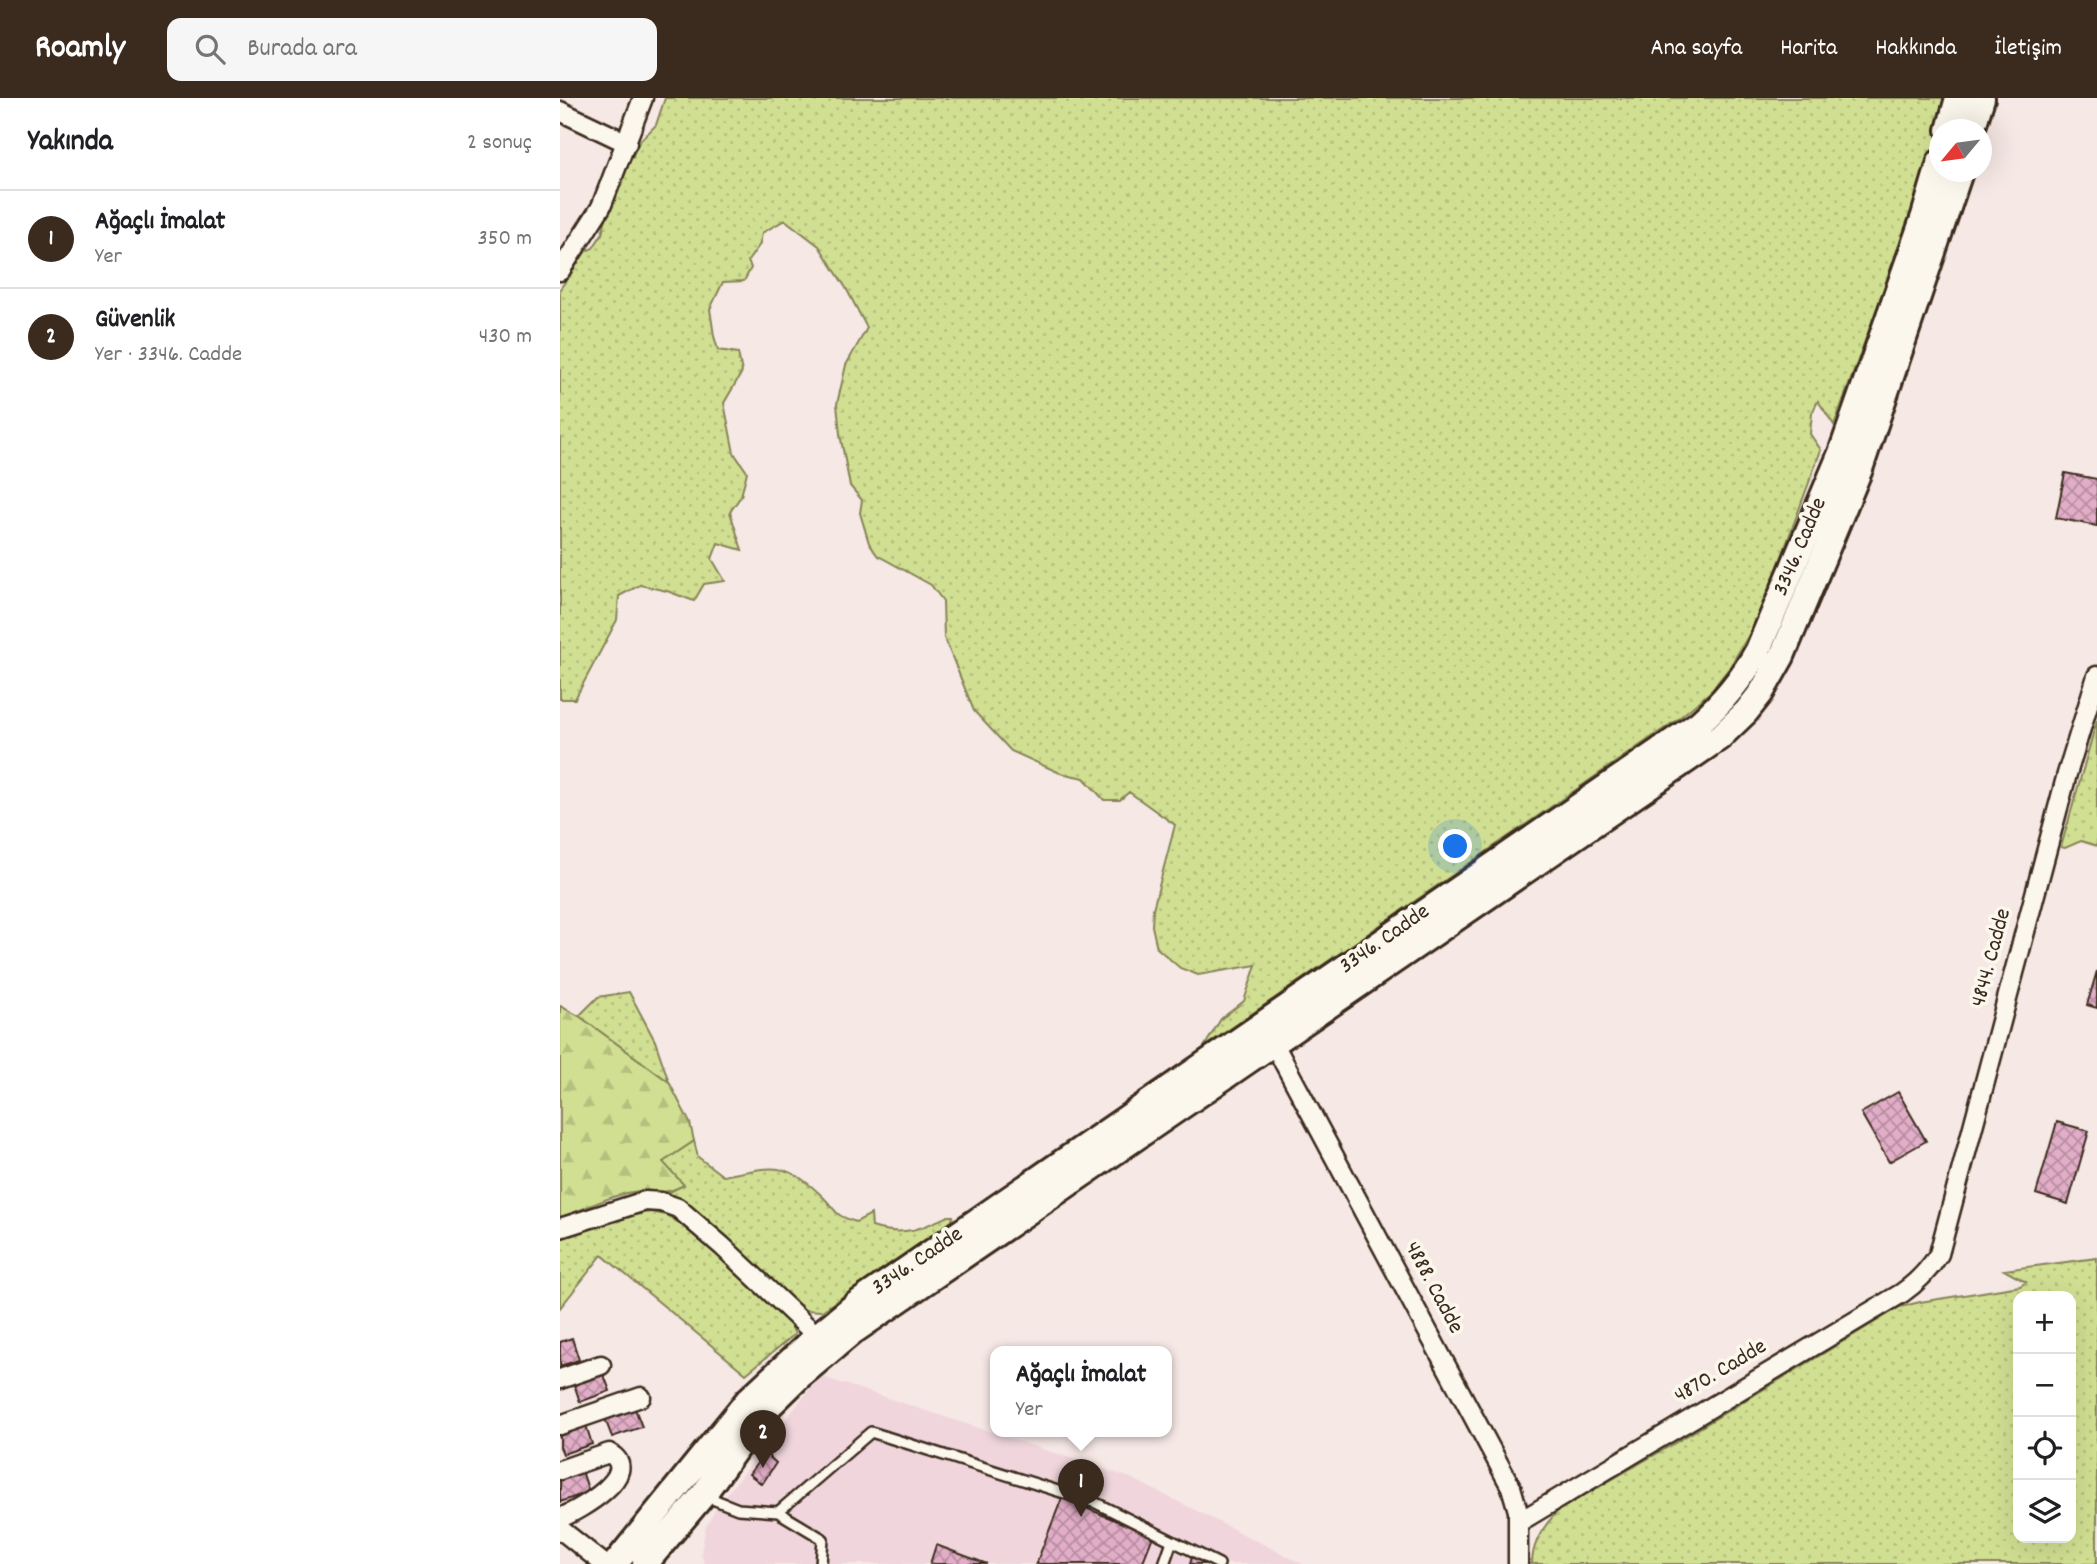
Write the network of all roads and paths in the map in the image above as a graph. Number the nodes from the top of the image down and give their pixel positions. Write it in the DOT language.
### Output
graph roads {
  1 [pos="643,98"];
  2 [pos="1958,98"];
  3 [pos="1982,98"];
  4 [pos="560,111"];
  5 [pos="1952,119"];
  6 [pos="1975,119"];
  7 [pos="626,143"];
  8 [pos="1934,182"];
  9 [pos="1957,182"];
  10 [pos="560,271"];
  11 [pos="2097,676"];
  12 [pos="1274,1044"];
  13 [pos="560,1228"];
  14 [pos="1939,1254"];
  15 [pos="817,1336"];
  16 [pos="601,1365"];
  17 [pos="560,1379"];
  18 [pos="641,1397"];
  19 [pos="560,1425"];
  20 [pos="560,1470"];
  21 [pos="703,1495"];
  22 [pos="778,1512"];
  23 [pos="1518,1522"];
  24 [pos="562,1530"];
  25 [pos="1172,1541"];
  26 [pos="604,1564"];
  27 [pos="615,1564"];
  28 [pos="645,1564"];
  29 [pos="821,1564"];
  30 [pos="1164,1564"];
  31 [pos="1219,1564"];
  32 [pos="1518,1564"];
  1 -- 7 [label="street"];
  2 -- 5 [label="street"];
  3 -- 6 [label="street"];
  4 -- 7 [label="street"];
  7 -- 10 [label="street"];
  8 -- 15 [label="street, 3346. Cadde"];
  9 -- 12 [label="street, 3346. Cadde"];
  11 -- 14 [label="street, 4844. Cadde"];
  12 -- 21 [label="street, 3346. Cadde"];
  12 -- 23 [label="street, 4888. Cadde"];
  13 -- 15 [label="street"];
  14 -- 23 [label="street, 4870. Cadde"];
  15 -- 27 [label="street, 3346. Cadde"];
  16 -- 17 [label="street"];
  18 -- 19 [label="street"];
  20 -- 24 [label="street"];
  21 -- 22 [label="lane"];
  21 -- 28 [label="street, 3346. Cadde"];
  22 -- 25 [label="lane"];
  22 -- 29 [label="lane"];
  23 -- 32 [label="street, 4888. Cadde"];
  24 -- 26 [label="street"];
  25 -- 30 [label="lane"];
  25 -- 31 [label="lane"];
}
